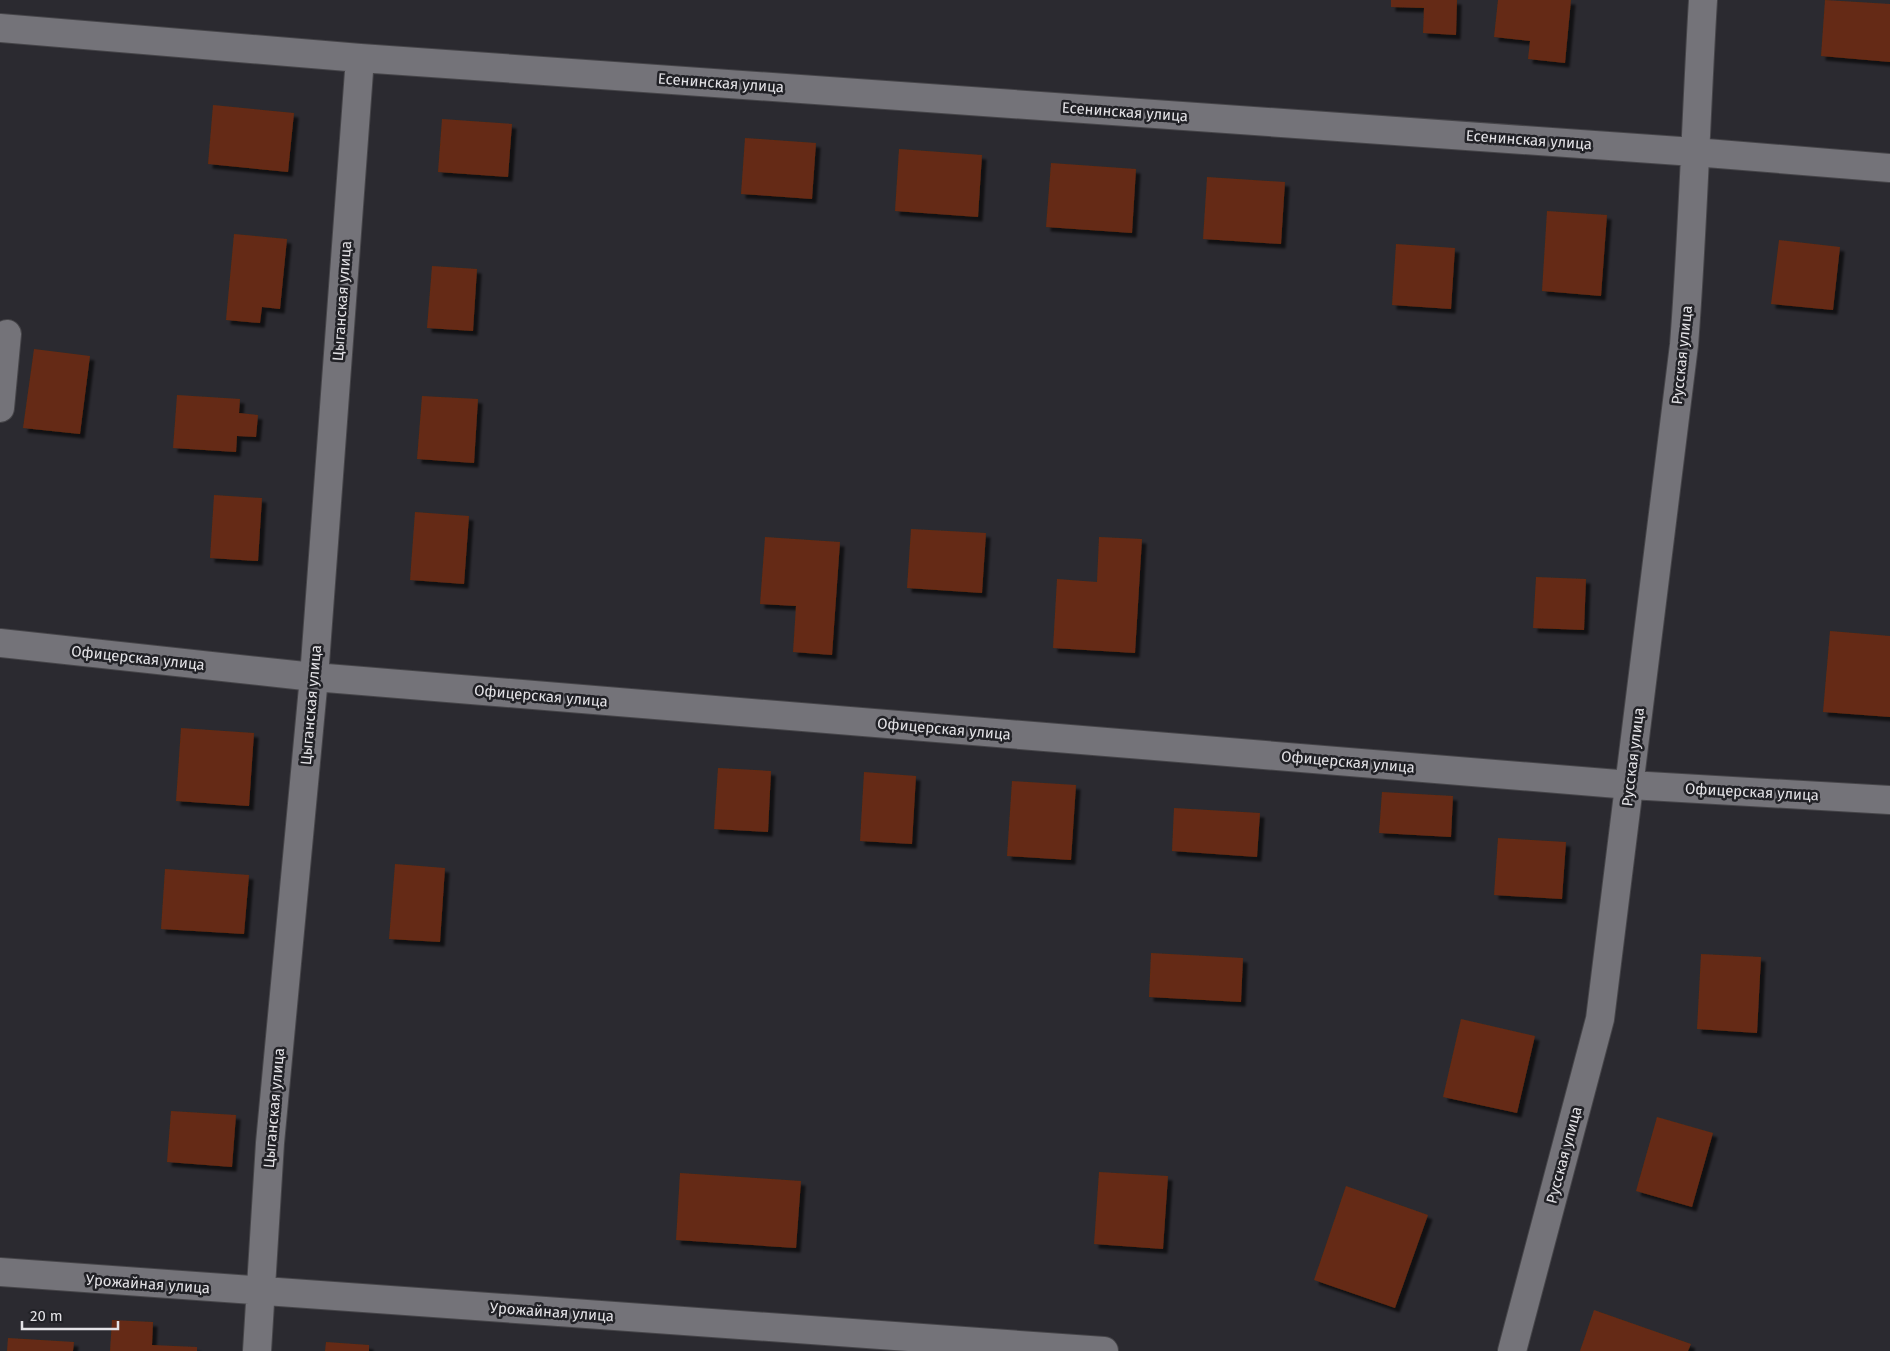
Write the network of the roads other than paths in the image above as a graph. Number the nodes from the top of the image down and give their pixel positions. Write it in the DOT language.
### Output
graph roads {
  1 [pos="1703,0"];
  2 [pos="0,28"];
  3 [pos="360,58"];
  4 [pos="1694,152"];
  5 [pos="1890,168"];
  6 [pos="7,334"];
  7 [pos="0,408"];
  8 [pos="0,643"];
  9 [pos="314,677"];
  10 [pos="1630,785"];
  11 [pos="1890,800"];
  12 [pos="0,1272"];
  13 [pos="262,1293"];
  14 [pos="257,1351"];
  15 [pos="1104,1351"];
  16 [pos="1512,1351"];
  1 -- 4 [label="street, Русская улица"];
  2 -- 3 [label="street, Есенинская улица"];
  3 -- 4 [label="street, Есенинская улица"];
  3 -- 9 [label="street, Цыганская улица"];
  4 -- 5 [label="street, Есенинская улица"];
  4 -- 10 [label="street, Русская улица"];
  6 -- 7 [label="street"];
  8 -- 9 [label="street, Офицерская улица"];
  9 -- 10 [label="street, Офицерская улица"];
  9 -- 13 [label="street, Цыганская улица"];
  10 -- 11 [label="street, Офицерская улица"];
  10 -- 16 [label="street, Русская улица"];
  12 -- 13 [label="street, Урожайная улица"];
  13 -- 14 [label="street, Цыганская улица"];
  13 -- 15 [label="street, Урожайная улица"];
}
